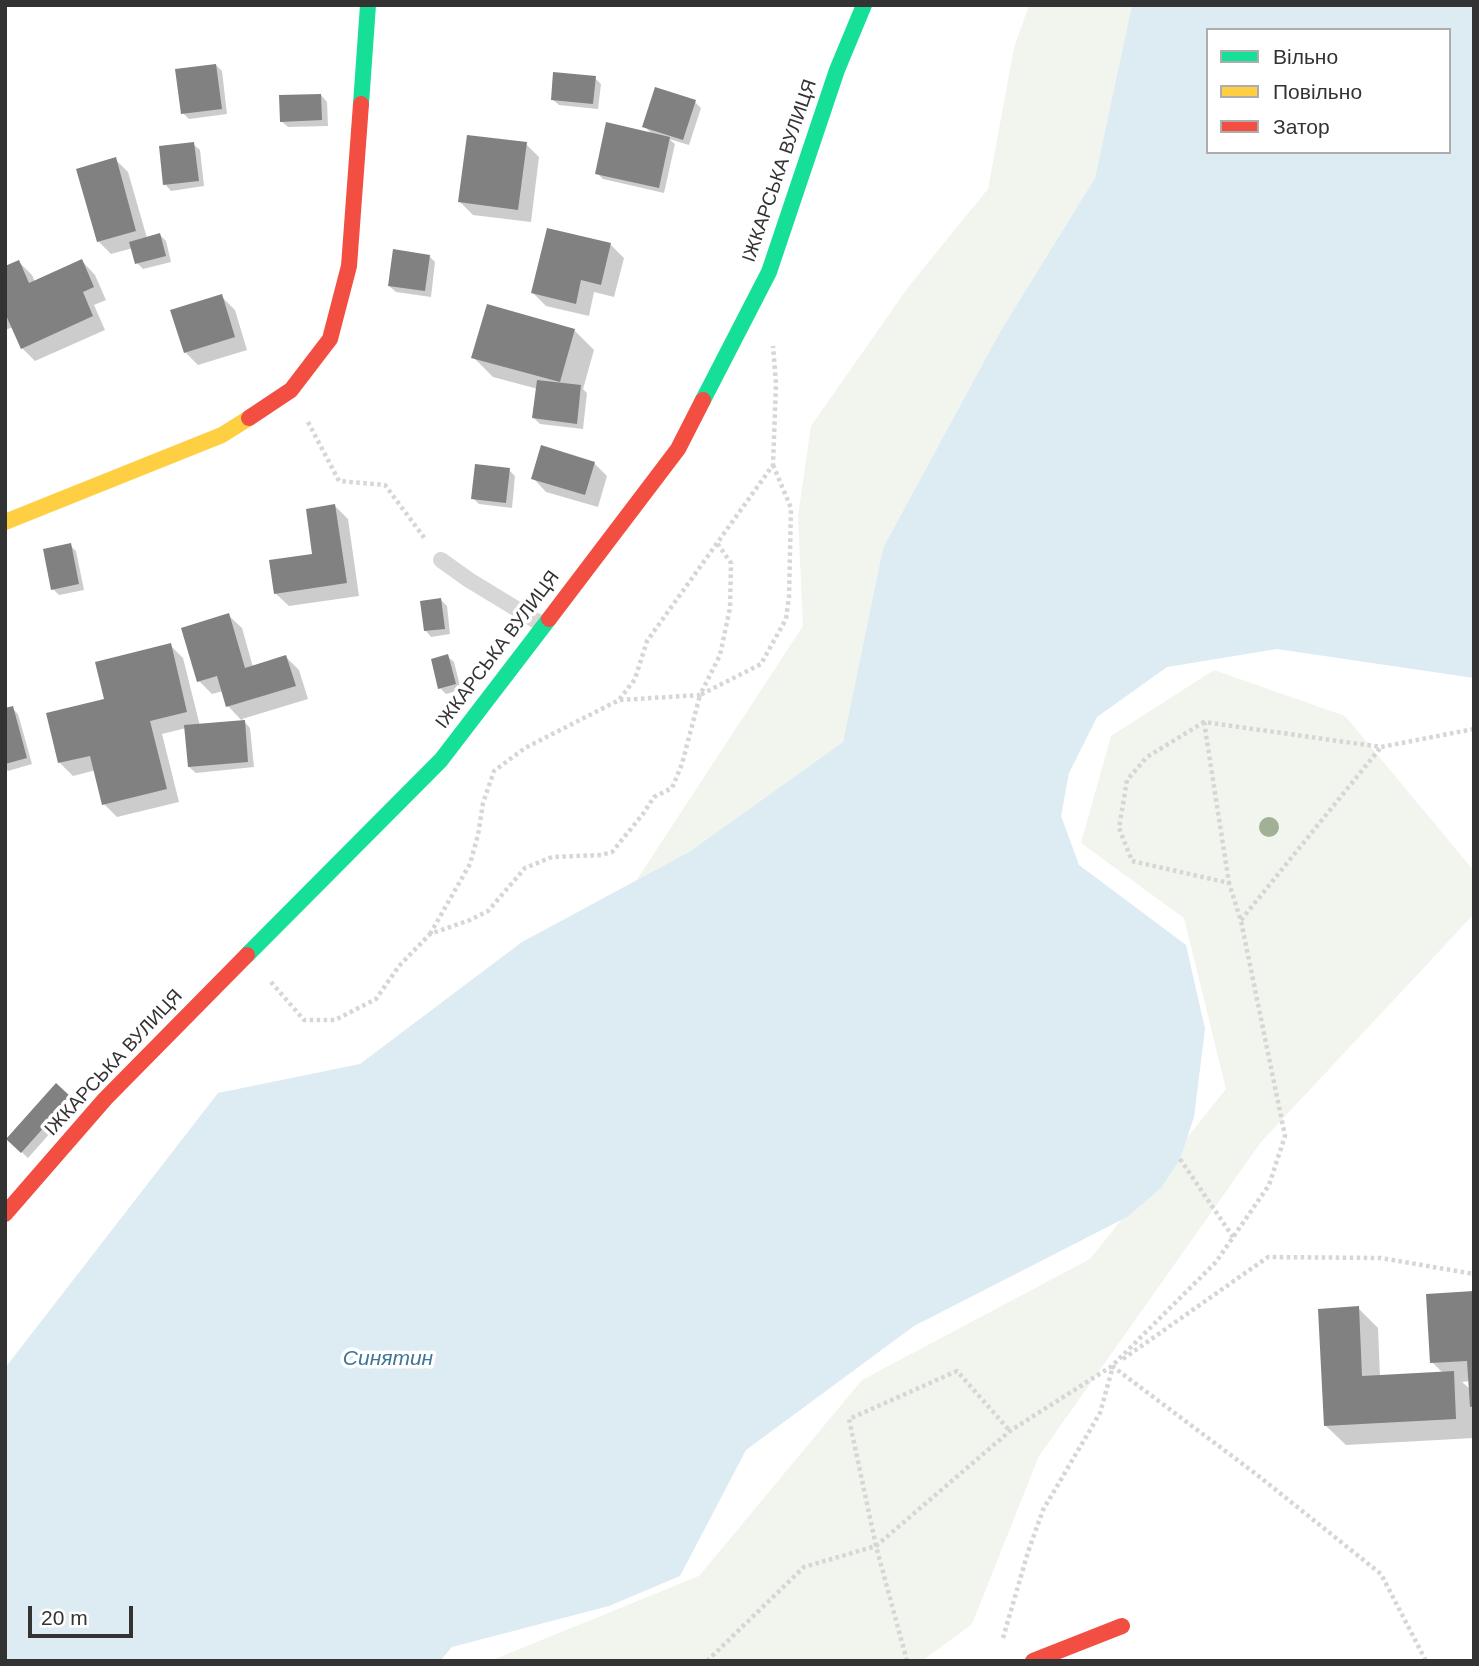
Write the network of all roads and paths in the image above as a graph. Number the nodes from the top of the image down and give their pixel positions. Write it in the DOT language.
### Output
graph roads {
  1 [pos="368,5"];
  2 [pos="864,5"];
  3 [pos="773,342"];
  4 [pos="291,390"];
  5 [pos="773,465"];
  6 [pos="5,522"];
  7 [pos="717,543"];
  8 [pos="441,560"];
  9 [pos="543,625"];
  10 [pos="700,695"];
  11 [pos="619,700"];
  12 [pos="1203,722"];
  13 [pos="1474,729"];
  14 [pos="1381,747"];
  15 [pos="1229,883"];
  16 [pos="1241,921"];
  17 [pos="430,934"];
  18 [pos="247,954"];
  19 [pos="1180,1159"];
  20 [pos="5,1214"];
  21 [pos="1233,1237"];
  22 [pos="1474,1274"];
  23 [pos="1112,1366"];
  24 [pos="1010,1431"];
  25 [pos="876,1546"];
  26 [pos="1122,1626"];
  27 [pos="1000,1649"];
  28 [pos="707,1661"];
  29 [pos="906,1661"];
  30 [pos="1033,1661"];
  31 [pos="1426,1661"];
  1 -- 4 [label="street"];
  2 -- 9 [label="street, ІЖКАРСЬКА ВУЛИЦЯ"];
  3 -- 5 [label="path"];
  4 -- 6 [label="street"];
  4 -- 8 [label="path"];
  5 -- 7 [label="path"];
  5 -- 10 [label="path"];
  7 -- 10 [label="path"];
  7 -- 11 [label="path"];
  8 -- 9 [label="lane"];
  9 -- 18 [label="street, ІЖКАРСЬКА ВУЛИЦЯ"];
  10 -- 11 [label="path"];
  10 -- 17 [label="path"];
  11 -- 17 [label="path"];
  12 -- 14 [label="path"];
  12 -- 15 [label="path"];
  12 -- 15 [label="path"];
  13 -- 14 [label="path"];
  14 -- 16 [label="path"];
  15 -- 16 [label="path"];
  16 -- 21 [label="path"];
  17 -- 18 [label="path"];
  18 -- 20 [label="street, ІЖКАРСЬКА ВУЛИЦЯ"];
  19 -- 21 [label="path"];
  21 -- 23 [label="path"];
  22 -- 23 [label="path"];
  23 -- 24 [label="path"];
  23 -- 27 [label="path"];
  23 -- 31 [label="path"];
  24 -- 25 [label="path"];
  24 -- 25 [label="path"];
  25 -- 28 [label="path"];
  25 -- 29 [label="path"];
  26 -- 30 [label="street"];
}
